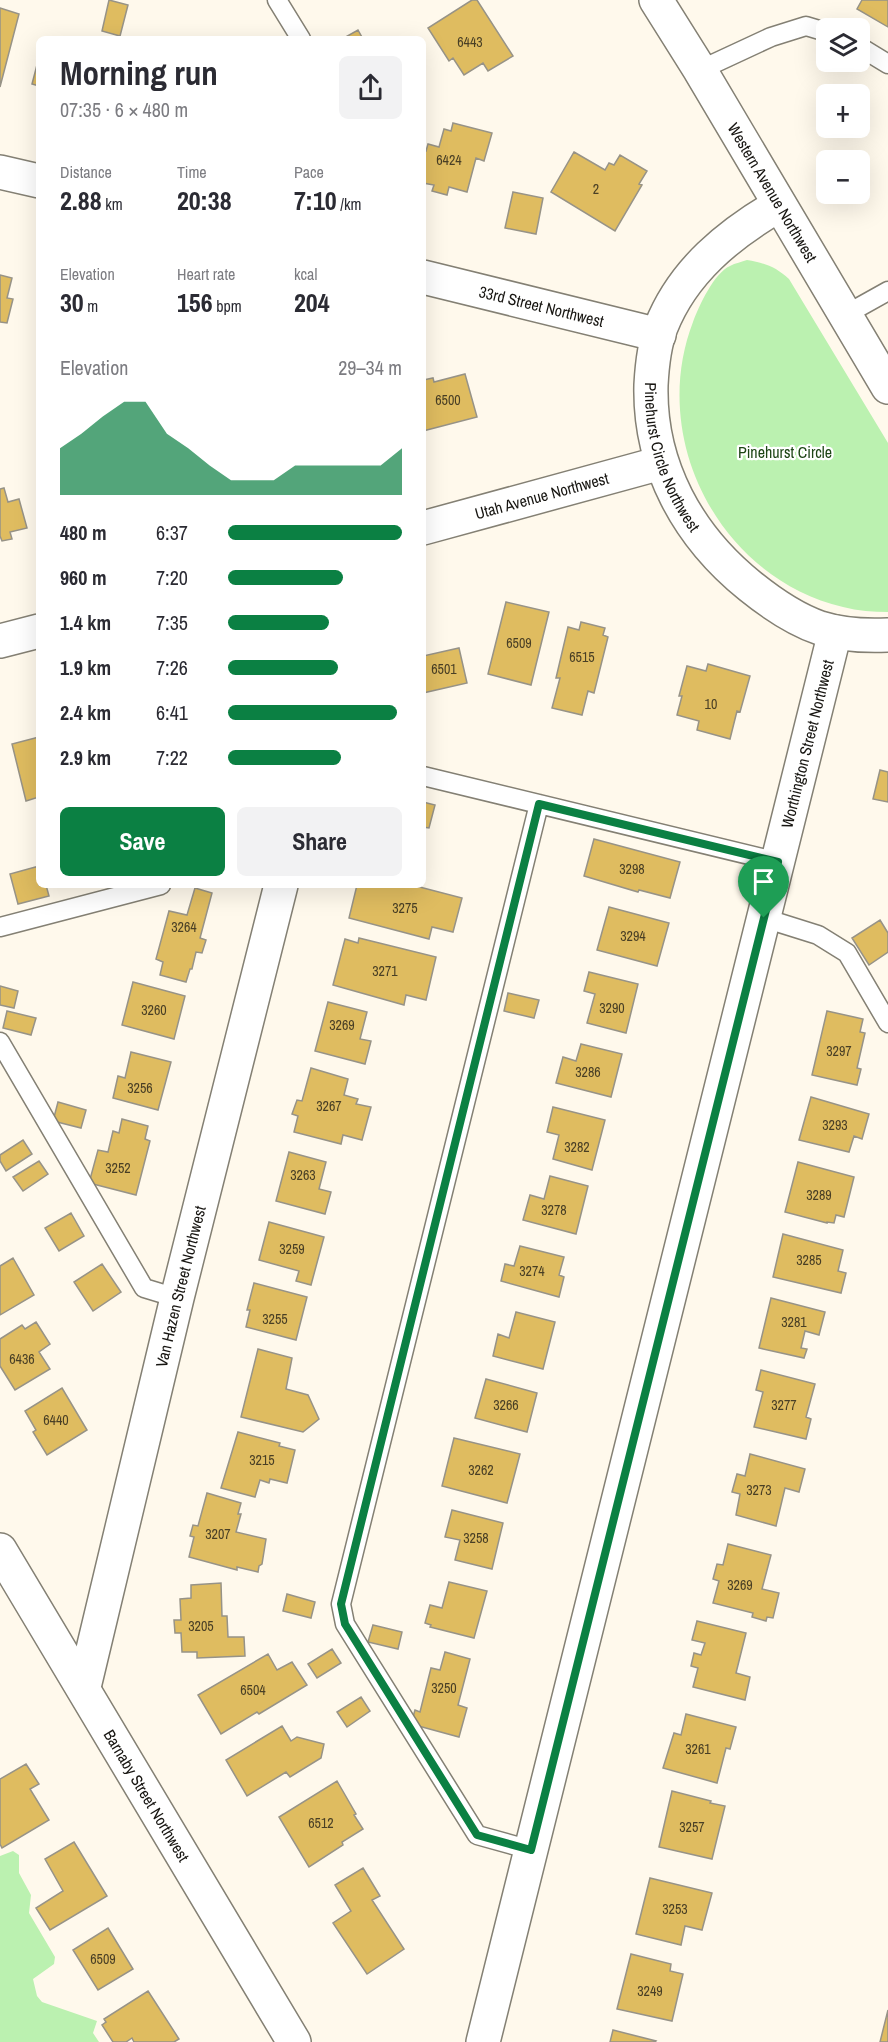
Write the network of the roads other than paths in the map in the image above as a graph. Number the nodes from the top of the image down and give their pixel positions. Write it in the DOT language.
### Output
graph roads {
  1 [pos="277,0"];
  2 [pos="656,0"];
  3 [pos="816,29"];
  4 [pos="299,36"];
  5 [pos="870,53"];
  6 [pos="888,64"];
  7 [pos="700,69"];
  8 [pos="0,172"];
  9 [pos="36,180"];
  10 [pos="779,205"];
  11 [pos="426,278"];
  12 [pos="888,291"];
  13 [pos="845,315"];
  14 [pos="658,335"];
  15 [pos="888,387"];
  16 [pos="661,463"];
  17 [pos="426,527"];
  18 [pos="36,632"];
  19 [pos="835,632"];
  20 [pos="888,635"];
  21 [pos="0,641"];
  22 [pos="426,777"];
  23 [pos="539,804"];
  24 [pos="778,862"];
  25 [pos="150,888"];
  26 [pos="280,888"];
  27 [pos="764,918"];
  28 [pos="0,927"];
  29 [pos="888,1023"];
  30 [pos="0,1042"];
  31 [pos="177,1299"];
  32 [pos="0,1550"];
  33 [pos="84,1687"];
  34 [pos="531,1850"];
  35 [pos="294,2042"];
  36 [pos="483,2042"];
  1 -- 4 [label="lane"];
  2 -- 7 [label="street, Western Avenue Northwest"];
  3 -- 7 [label="lane"];
  5 -- 6 [label="lane"];
  7 -- 10 [label="street, Western Avenue Northwest"];
  8 -- 9 [label="street"];
  10 -- 13 [label="street, Western Avenue Northwest"];
  10 -- 14 [label="street, Pinehurst Circle Northwest"];
  11 -- 14 [label="street, 33rd Street Northwest"];
  12 -- 13 [label="lane"];
  13 -- 15 [label="street, Western Avenue Northwest"];
  14 -- 16 [label="street, Pinehurst Circle Northwest"];
  16 -- 17 [label="street, Utah Avenue Northwest"];
  16 -- 19 [label="street, Pinehurst Circle Northwest"];
  18 -- 21 [label="street"];
  19 -- 20 [label="street, Pinehurst Circle Northwest"];
  19 -- 24 [label="street, Worthington Street Northwest"];
  22 -- 23 [label="lane"];
  23 -- 24 [label="lane"];
  23 -- 34 [label="lane"];
  24 -- 27 [label="street, Worthington Street Northwest"];
  25 -- 28 [label="lane"];
  26 -- 31 [label="street, Van Hazen Street Northwest"];
  27 -- 29 [label="lane"];
  27 -- 34 [label="street, Worthington Street Northwest"];
  30 -- 31 [label="lane"];
  31 -- 33 [label="street, Van Hazen Street Northwest"];
  32 -- 33 [label="street, Barnaby Street Northwest"];
  33 -- 35 [label="street, Barnaby Street Northwest"];
  34 -- 36 [label="street, Worthington Street Northwest"];
}
